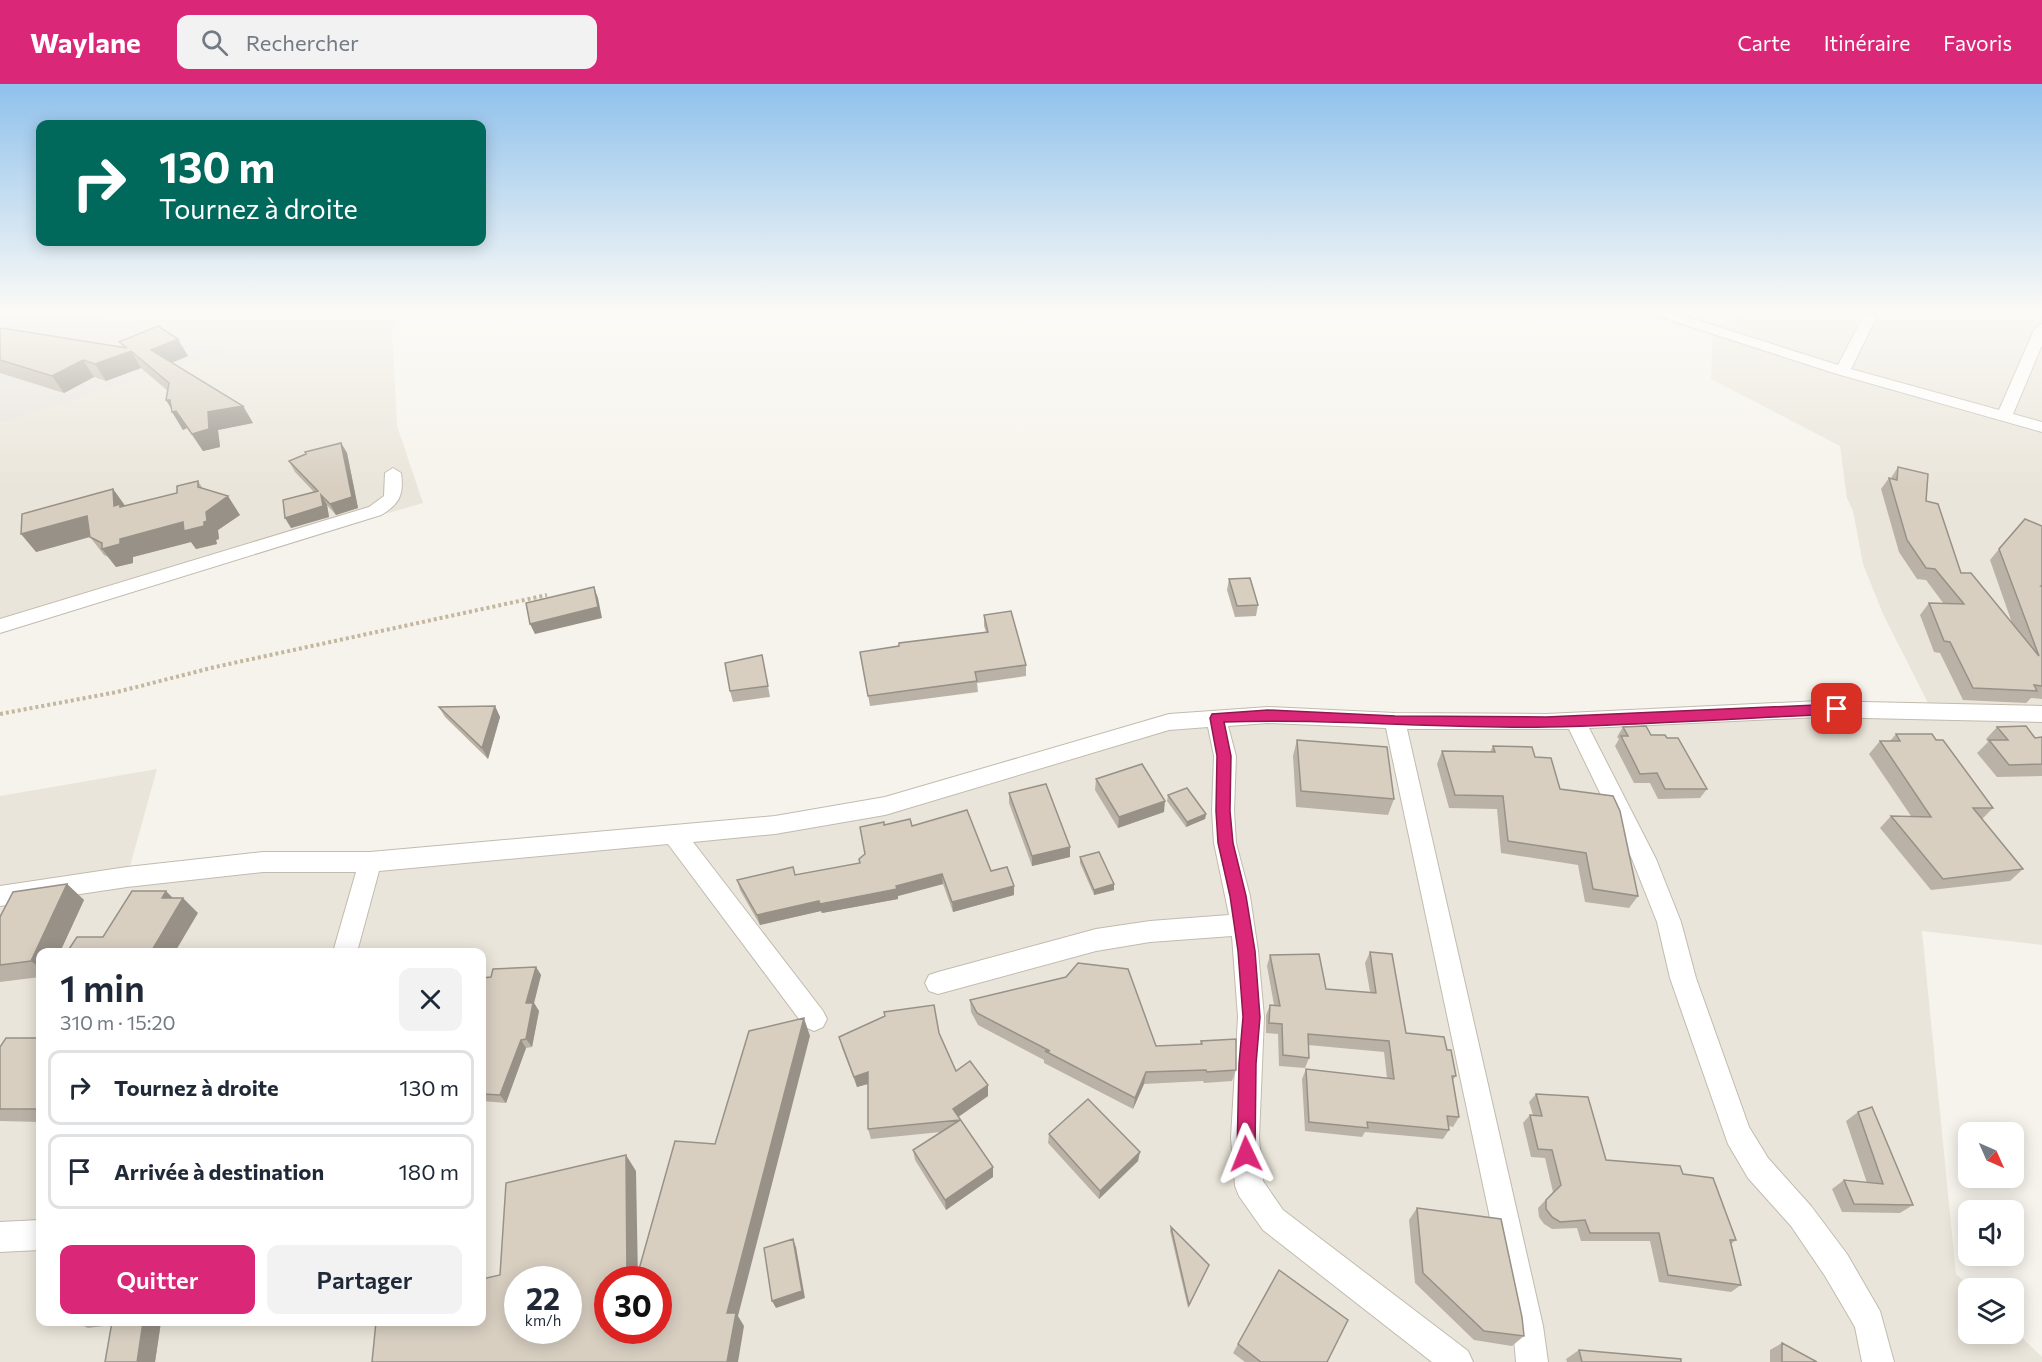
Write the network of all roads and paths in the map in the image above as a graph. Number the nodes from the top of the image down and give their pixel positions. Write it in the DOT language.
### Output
graph roads {
  1 [pos="1832,368"];
  2 [pos="1844,368"];
  3 [pos="2025,368"];
  4 [pos="1842,371"];
  5 [pos="2005,415"];
  6 [pos="2042,427"];
  7 [pos="393,473"];
  8 [pos="547,595"];
  9 [pos="0,626"];
  10 [pos="0,714"];
  11 [pos="2042,714"];
  12 [pos="1216,718"];
  13 [pos="1575,720"];
  14 [pos="1395,721"];
  15 [pos="674,834"];
  16 [pos="370,862"];
  17 [pos="0,896"];
  18 [pos="1242,925"];
  19 [pos="346,948"];
  20 [pos="938,983"];
  21 [pos="814,1019"];
  22 [pos="36,1235"];
  23 [pos="0,1237"];
  24 [pos="1457,1362"];
  25 [pos="1532,1362"];
  26 [pos="1878,1362"];
  1 -- 4 [label="street"];
  2 -- 4 [label="street"];
  3 -- 5 [label="street"];
  4 -- 5 [label="street"];
  5 -- 6 [label="street"];
  7 -- 9 [label="street"];
  8 -- 10 [label="path"];
  11 -- 13 [label="street"];
  12 -- 14 [label="street"];
  12 -- 15 [label="street"];
  12 -- 18 [label="street"];
  13 -- 14 [label="street"];
  13 -- 26 [label="street"];
  14 -- 25 [label="street"];
  15 -- 16 [label="street"];
  15 -- 21 [label="street"];
  16 -- 17 [label="street"];
  16 -- 19 [label="street"];
  18 -- 20 [label="street"];
  18 -- 24 [label="street"];
  22 -- 23 [label="street"];
}
